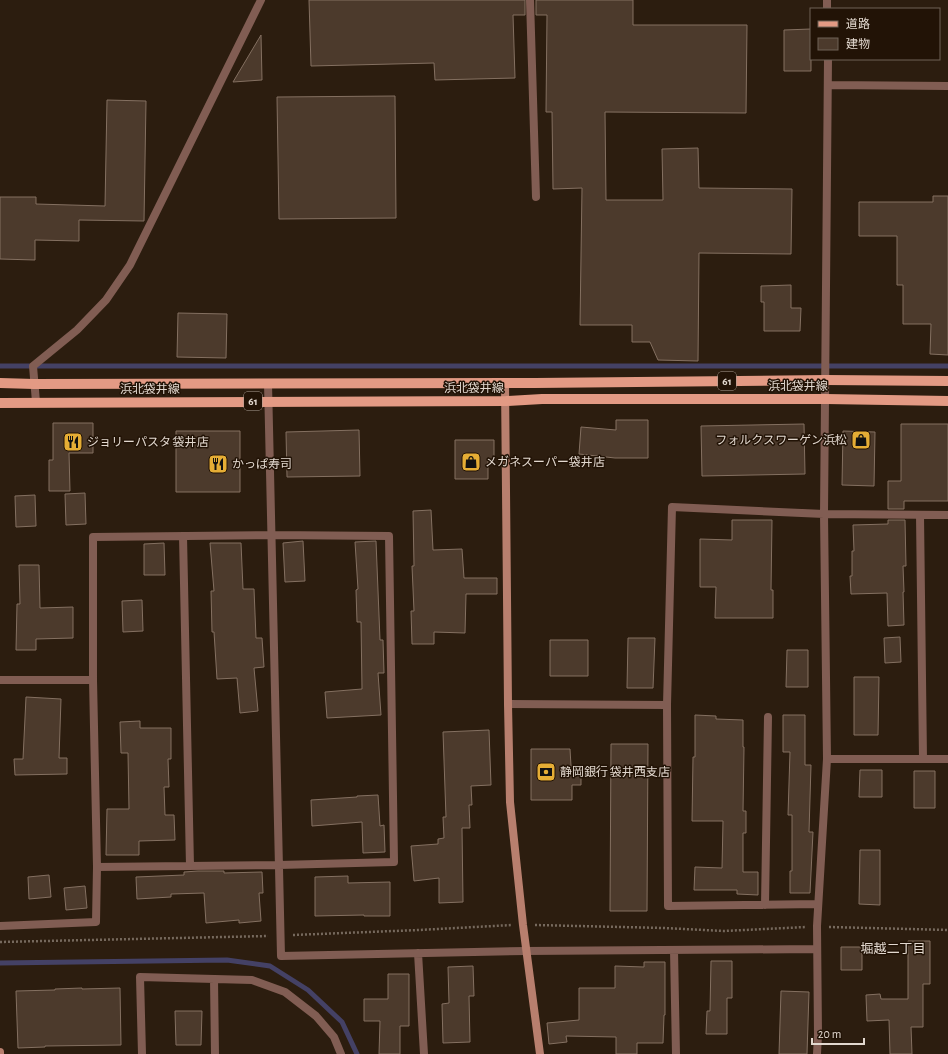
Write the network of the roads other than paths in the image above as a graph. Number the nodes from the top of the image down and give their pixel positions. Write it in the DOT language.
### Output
graph roads {
  1 [pos="261,0"];
  2 [pos="530,0"];
  3 [pos="828,60"];
  4 [pos="828,85"];
  5 [pos="948,86"];
  6 [pos="536,197"];
  7 [pos="826,380"];
  8 [pos="948,381"];
  9 [pos="0,383"];
  10 [pos="268,383"];
  11 [pos="505,383"];
  12 [pos="34,384"];
  13 [pos="826,399"];
  14 [pos="506,400"];
  15 [pos="268,401"];
  16 [pos="948,401"];
  17 [pos="36,402"];
  18 [pos="0,403"];
  19 [pos="824,514"];
  20 [pos="920,515"];
  21 [pos="948,515"];
  22 [pos="271,535"];
  23 [pos="183,536"];
  24 [pos="0,680"];
  25 [pos="92,680"];
  26 [pos="508,704"];
  27 [pos="667,705"];
  28 [pos="768,717"];
  29 [pos="827,759"];
  30 [pos="923,759"];
  31 [pos="948,759"];
  32 [pos="279,865"];
  33 [pos="190,866"];
  34 [pos="97,867"];
  35 [pos="818,904"];
  36 [pos="765,905"];
  37 [pos="0,926"];
  38 [pos="817,949"];
  39 [pos="674,950"];
  40 [pos="526,951"];
  41 [pos="418,953"];
  42 [pos="214,979"];
  43 [pos="142,1054"];
  44 [pos="216,1054"];
  45 [pos="341,1054"];
  46 [pos="424,1054"];
  47 [pos="540,1054"];
  48 [pos="676,1054"];
  49 [pos="817,1054"];
  1 -- 12 [label="street"];
  2 -- 6 [label="street"];
  3 -- 4 [label="street"];
  4 -- 5 [label="street"];
  4 -- 7 [label="street"];
  7 -- 8 [label="main road, 浜北袋井線 / 61"];
  7 -- 11 [label="main road, 浜北袋井線 / 61"];
  7 -- 13 [label="street"];
  9 -- 12 [label="main road, 浜北袋井線 / 61"];
  10 -- 11 [label="main road, 浜北袋井線 / 61"];
  10 -- 12 [label="main road, 浜北袋井線 / 61"];
  10 -- 15 [label="street"];
  11 -- 14 [label="street"];
  12 -- 17 [label="street"];
  13 -- 14 [label="main road, 浜北袋井線 / 61"];
  13 -- 16 [label="main road, 浜北袋井線 / 61"];
  13 -- 19 [label="street"];
  14 -- 15 [label="main road, 浜北袋井線 / 61"];
  14 -- 26 [label="street"];
  15 -- 17 [label="main road, 浜北袋井線 / 61"];
  15 -- 22 [label="street"];
  17 -- 18 [label="main road, 浜北袋井線 / 61"];
  19 -- 20 [label="street"];
  19 -- 27 [label="street"];
  19 -- 29 [label="street"];
  20 -- 21 [label="street"];
  20 -- 30 [label="street"];
  22 -- 23 [label="street"];
  22 -- 32 [label="street"];
  22 -- 32 [label="street"];
  23 -- 25 [label="street"];
  23 -- 33 [label="street"];
  24 -- 25 [label="street"];
  25 -- 34 [label="street"];
  26 -- 27 [label="street"];
  26 -- 40 [label="street"];
  27 -- 36 [label="street"];
  28 -- 36 [label="street"];
  29 -- 30 [label="street"];
  29 -- 35 [label="street"];
  30 -- 31 [label="street"];
  32 -- 33 [label="street"];
  32 -- 41 [label="street"];
  33 -- 34 [label="street"];
  34 -- 37 [label="street"];
  35 -- 36 [label="street"];
  35 -- 38 [label="street"];
  38 -- 39 [label="street"];
  38 -- 49 [label="street"];
  39 -- 40 [label="street"];
  39 -- 48 [label="street"];
  40 -- 41 [label="street"];
  40 -- 47 [label="street"];
  41 -- 46 [label="street"];
  42 -- 43 [label="street"];
  42 -- 44 [label="street"];
  42 -- 45 [label="street"];
}
